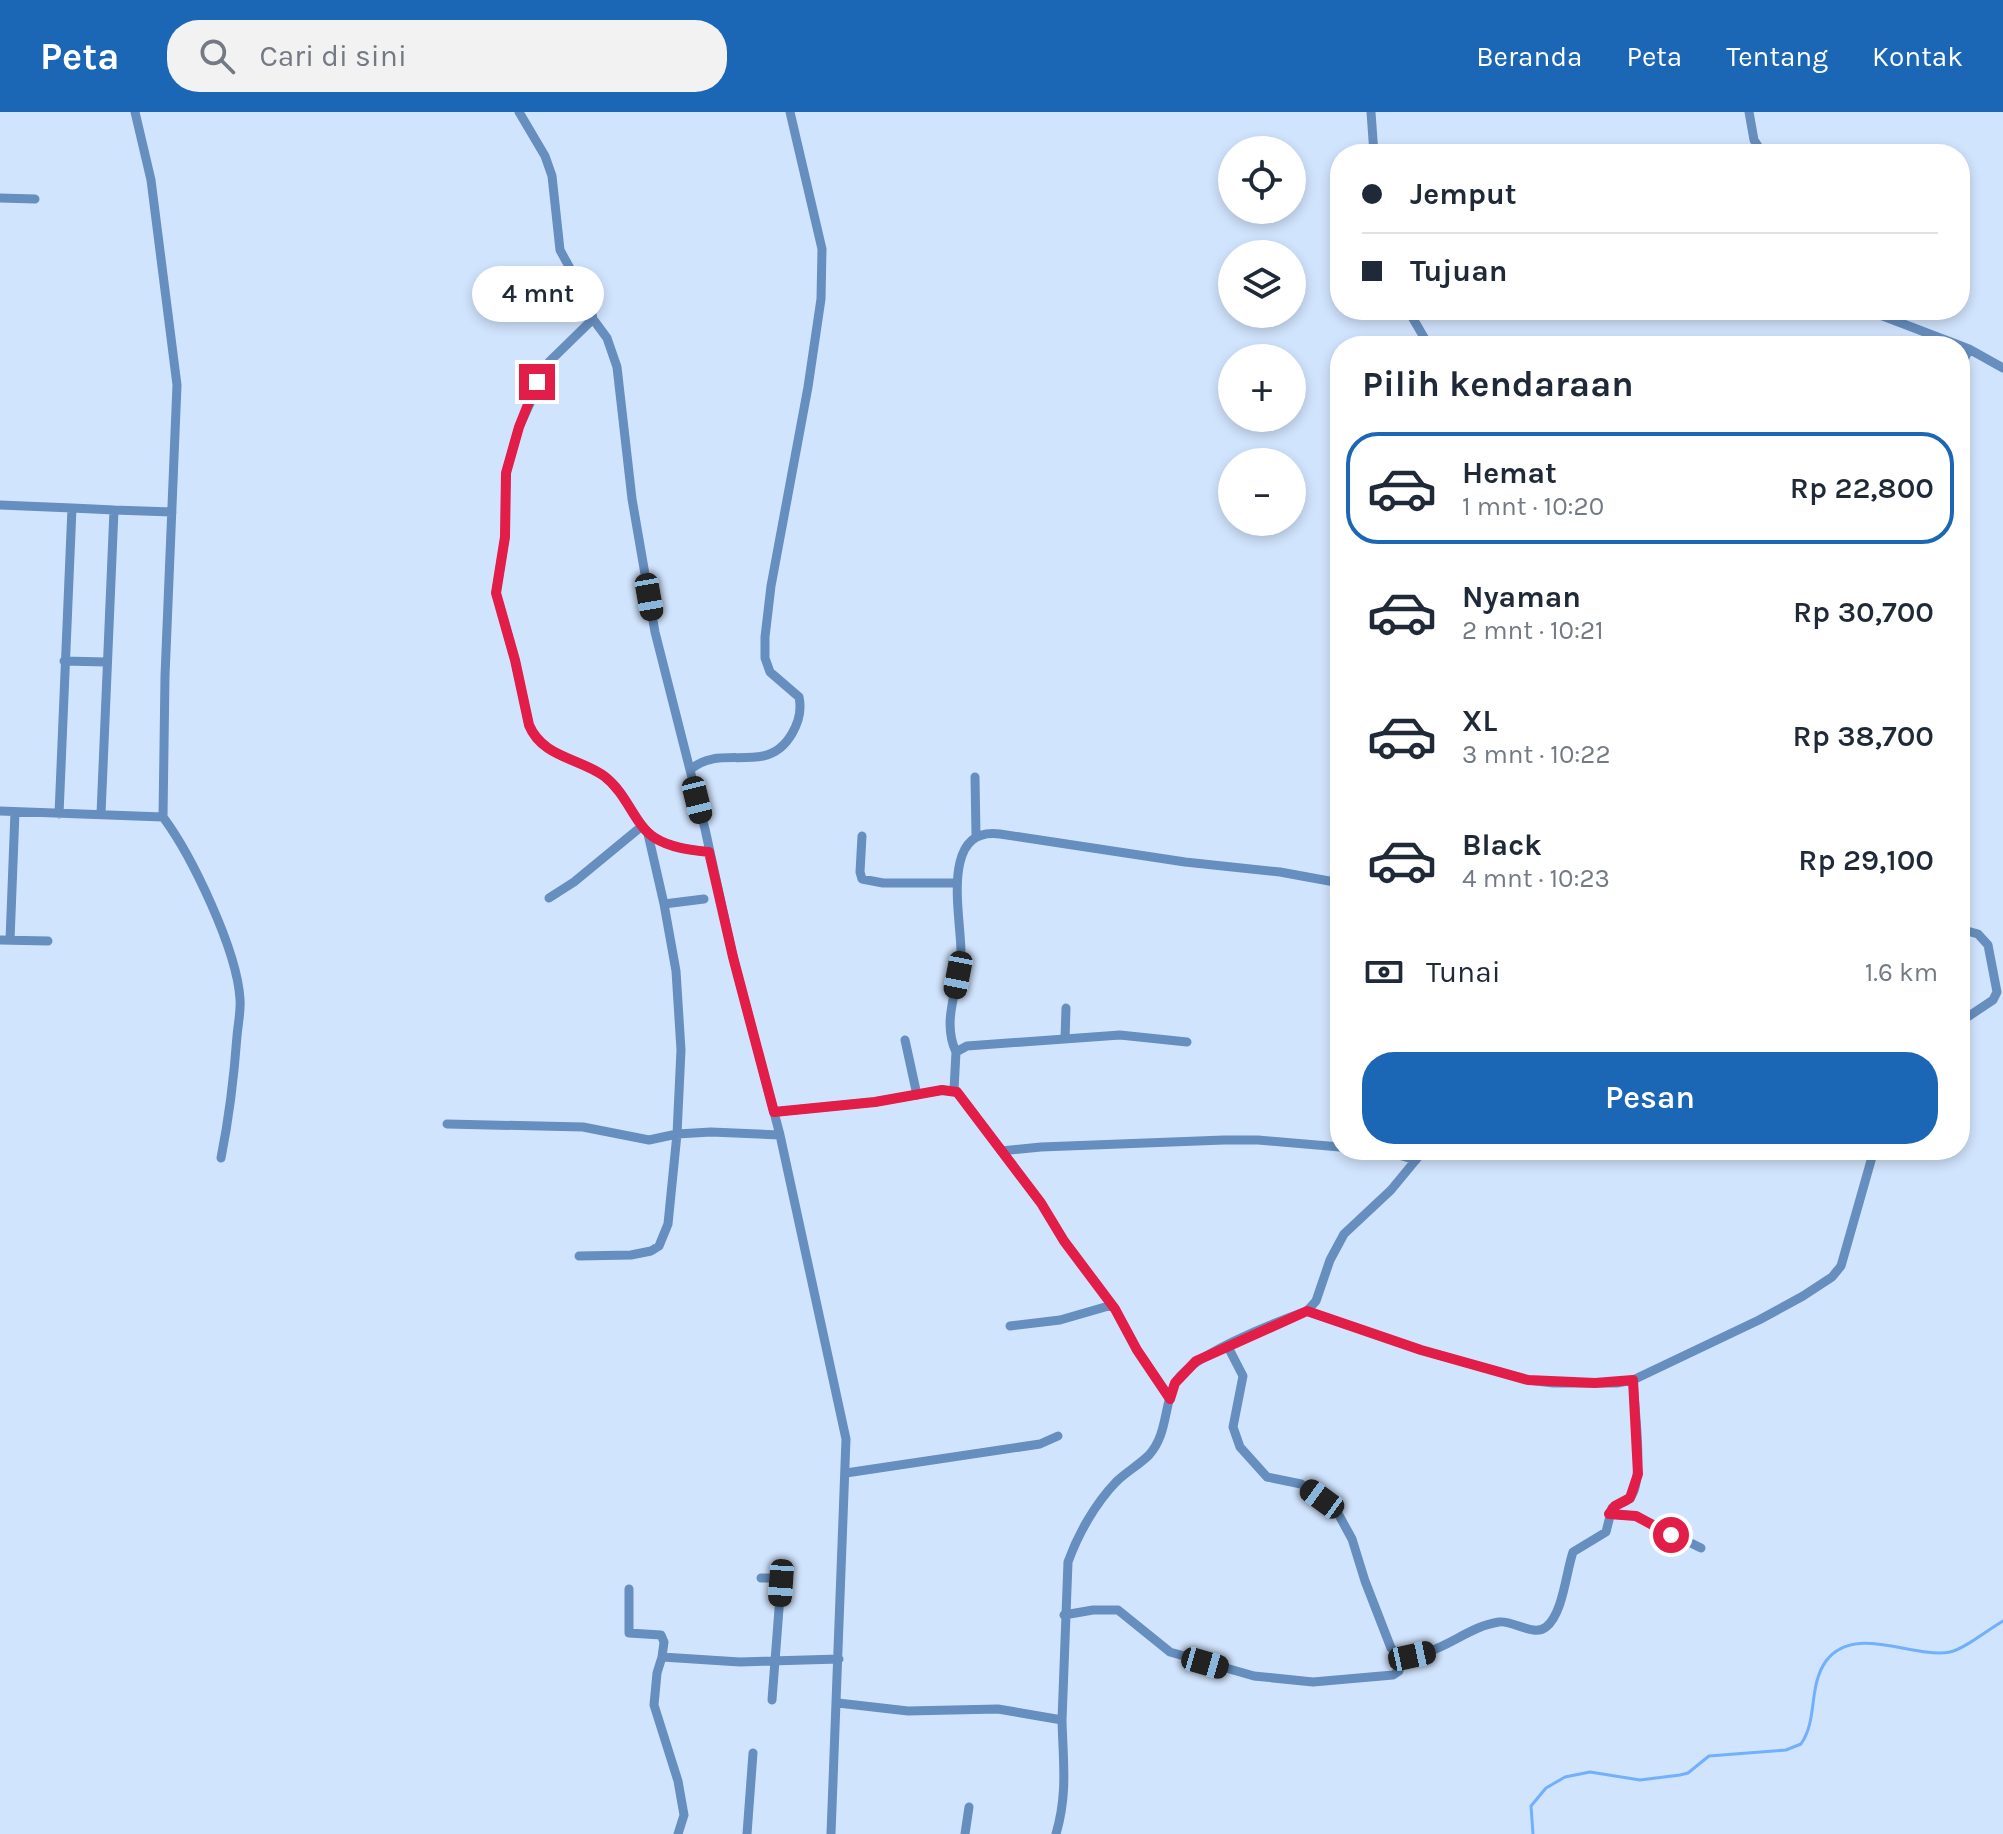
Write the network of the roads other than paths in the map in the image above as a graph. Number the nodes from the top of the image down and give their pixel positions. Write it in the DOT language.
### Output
graph roads {
  1 [pos="135,112"];
  2 [pos="519,112"];
  3 [pos="790,112"];
  4 [pos="1371,112"];
  5 [pos="1749,112"];
  6 [pos="1373,144"];
  7 [pos="1757,144"];
  8 [pos="0,198"];
  9 [pos="35,199"];
  10 [pos="593,319"];
  11 [pos="1887,320"];
  12 [pos="1939,336"];
  13 [pos="1970,350"];
  14 [pos="2003,368"];
  15 [pos="0,505"];
  16 [pos="72,508"];
  17 [pos="114,510"];
  18 [pos="172,512"];
  19 [pos="64,661"];
  20 [pos="106,662"];
  21 [pos="690,770"];
  22 [pos="975,777"];
  23 [pos="0,811"];
  24 [pos="15,812"];
  25 [pos="59,814"];
  26 [pos="101,814"];
  27 [pos="163,817"];
  28 [pos="645,830"];
  29 [pos="976,835"];
  30 [pos="862,836"];
  31 [pos="709,852"];
  32 [pos="0,854"];
  33 [pos="13,855"];
  34 [pos="1330,881"];
  35 [pos="956,883"];
  36 [pos="0,897"];
  37 [pos="11,897"];
  38 [pos="549,898"];
  39 [pos="704,899"];
  40 [pos="664,904"];
  41 [pos="1970,932"];
  42 [pos="5,940"];
  43 [pos="48,941"];
  44 [pos="1998,998"];
  45 [pos="1066,1008"];
  46 [pos="1970,1016"];
  47 [pos="1065,1039"];
  48 [pos="905,1040"];
  49 [pos="1187,1042"];
  50 [pos="956,1052"];
  51 [pos="954,1090"];
  52 [pos="917,1095"];
  53 [pos="774,1112"];
  54 [pos="447,1124"];
  55 [pos="677,1134"];
  56 [pos="780,1135"];
  57 [pos="1330,1146"];
  58 [pos="1001,1151"];
  59 [pos="221,1158"];
  60 [pos="1416,1160"];
  61 [pos="1871,1160"];
  62 [pos="579,1256"];
  63 [pos="1112,1305"];
  64 [pos="1307,1311"];
  65 [pos="1010,1326"];
  66 [pos="1227,1345"];
  67 [pos="1633,1380"];
  68 [pos="1170,1399"];
  69 [pos="1058,1436"];
  70 [pos="846,1473"];
  71 [pos="1609,1514"];
  72 [pos="1701,1548"];
  73 [pos="761,1578"];
  74 [pos="629,1589"];
  75 [pos="1064,1615"];
  76 [pos="1400,1656"];
  77 [pos="662,1657"];
  78 [pos="774,1659"];
  79 [pos="839,1659"];
  80 [pos="772,1700"];
  81 [pos="838,1703"];
  82 [pos="1062,1720"];
  83 [pos="753,1753"];
  84 [pos="969,1807"];
  85 [pos="678,1834"];
  86 [pos="747,1834"];
  87 [pos="831,1834"];
  88 [pos="965,1834"];
  89 [pos="1056,1834"];
  1 -- 18 [label="street"];
  2 -- 10 [label="street"];
  3 -- 21 [label="street"];
  4 -- 6 [label="street"];
  5 -- 7 [label="street"];
  8 -- 9 [label="street"];
  10 -- 21 [label="street"];
  10 -- 28 [label="street"];
  11 -- 12 [label="street"];
  13 -- 14 [label="street"];
  15 -- 16 [label="street"];
  16 -- 17 [label="street"];
  16 -- 19 [label="street"];
  17 -- 18 [label="street"];
  17 -- 20 [label="street"];
  18 -- 27 [label="street"];
  19 -- 20 [label="street"];
  19 -- 25 [label="street"];
  20 -- 26 [label="street"];
  21 -- 31 [label="street"];
  22 -- 29 [label="street"];
  23 -- 24 [label="street"];
  24 -- 25 [label="street"];
  24 -- 33 [label="street"];
  25 -- 26 [label="street"];
  26 -- 27 [label="street"];
  27 -- 59 [label="street"];
  28 -- 31 [label="street"];
  28 -- 38 [label="street"];
  28 -- 40 [label="street"];
  29 -- 34 [label="street"];
  29 -- 35 [label="street"];
  30 -- 35 [label="street"];
  31 -- 53 [label="street"];
  32 -- 33 [label="street"];
  33 -- 37 [label="street"];
  35 -- 50 [label="street"];
  36 -- 37 [label="street"];
  37 -- 42 [label="street"];
  39 -- 40 [label="street"];
  40 -- 55 [label="street"];
  41 -- 44 [label="street"];
  42 -- 43 [label="street"];
  44 -- 46 [label="street"];
  45 -- 47 [label="street"];
  47 -- 49 [label="street"];
  47 -- 50 [label="street"];
  48 -- 52 [label="street"];
  50 -- 51 [label="street"];
  51 -- 52 [label="street"];
  51 -- 58 [label="street"];
  52 -- 53 [label="street"];
  53 -- 56 [label="street"];
  54 -- 55 [label="street"];
  55 -- 56 [label="street"];
  55 -- 62 [label="street"];
  56 -- 70 [label="street"];
  57 -- 58 [label="street"];
  58 -- 63 [label="street"];
  60 -- 64 [label="street"];
  61 -- 67 [label="street"];
  63 -- 65 [label="street"];
  63 -- 68 [label="street"];
  64 -- 66 [label="street"];
  64 -- 67 [label="street"];
  66 -- 68 [label="street"];
  66 -- 76 [label="street"];
  67 -- 71 [label="street"];
  68 -- 75 [label="street"];
  69 -- 70 [label="street"];
  70 -- 79 [label="street"];
  71 -- 72 [label="street"];
  71 -- 76 [label="street"];
  73 -- 78 [label="street"];
  74 -- 77 [label="street"];
  75 -- 76 [label="street"];
  75 -- 82 [label="street"];
  77 -- 78 [label="street"];
  77 -- 85 [label="street"];
  78 -- 79 [label="street"];
  78 -- 80 [label="street"];
  79 -- 81 [label="street"];
  81 -- 82 [label="street"];
  81 -- 87 [label="street"];
  82 -- 89 [label="street"];
  83 -- 86 [label="street"];
  84 -- 88 [label="street"];
}
